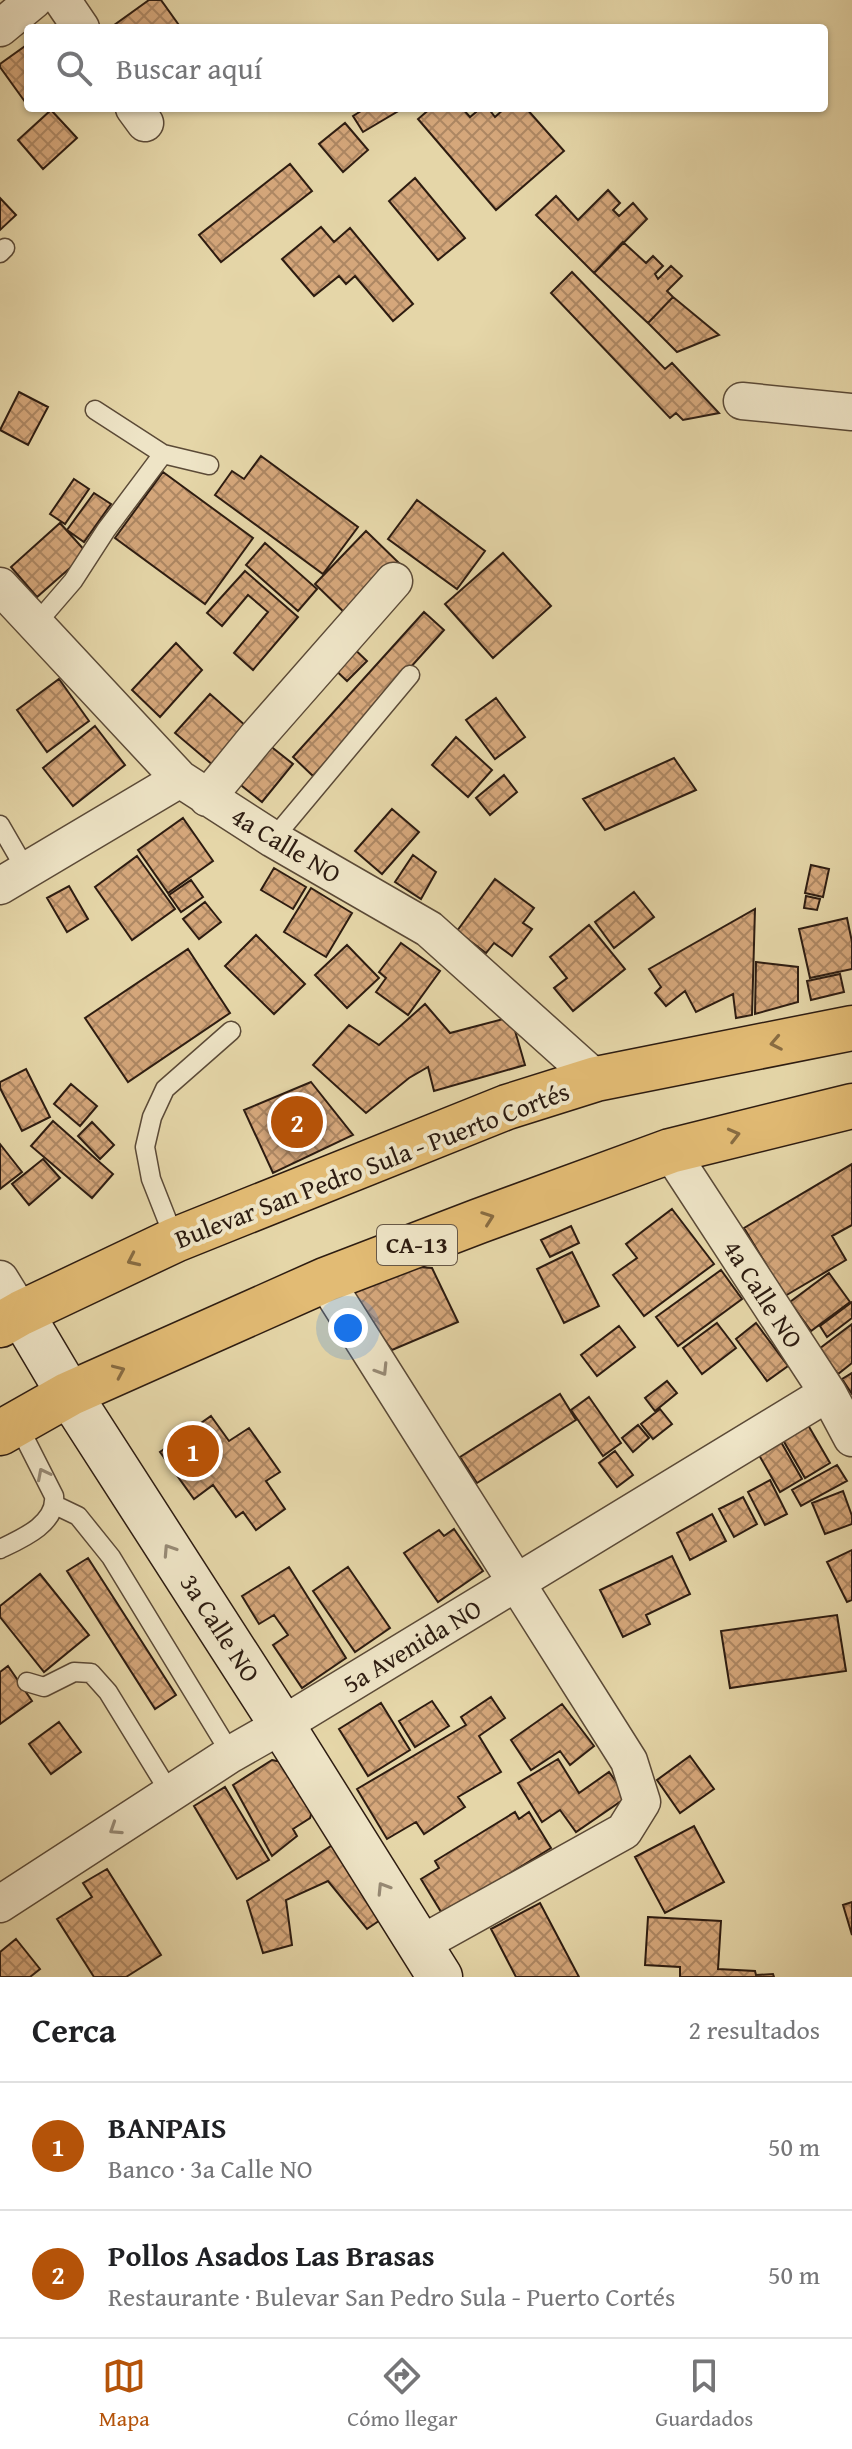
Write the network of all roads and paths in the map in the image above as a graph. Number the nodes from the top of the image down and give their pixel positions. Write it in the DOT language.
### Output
graph roads {
  1 [pos="34,0"];
  2 [pos="62,0"];
  3 [pos="78,24"];
  4 [pos="0,28"];
  5 [pos="742,401"];
  6 [pos="95,410"];
  7 [pos="852,412"];
  8 [pos="163,454"];
  9 [pos="209,465"];
  10 [pos="394,581"];
  11 [pos="2,594"];
  12 [pos="35,625"];
  13 [pos="410,675"];
  14 [pos="193,788"];
  15 [pos="0,825"];
  16 [pos="273,839"];
  17 [pos="13,878"];
  18 [pos="852,1028"];
  19 [pos="231,1031"];
  20 [pos="596,1079"];
  21 [pos="852,1106"];
  22 [pos="670,1151"];
  23 [pos="175,1240"];
  24 [pos="325,1280"];
  25 [pos="7,1306"];
  26 [pos="828,1393"];
  27 [pos="69,1394"];
  28 [pos="8,1428"];
  29 [pos="852,1438"];
  30 [pos="55,1505"];
  31 [pos="0,1549"];
  32 [pos="515,1583"];
  33 [pos="27,1682"];
  34 [pos="282,1725"];
  35 [pos="231,1754"];
  36 [pos="170,1793"];
  37 [pos="0,1904"];
  38 [pos="429,1961"];
  1 -- 4 [label="street"];
  2 -- 3 [label="street"];
  5 -- 7 [label="street"];
  6 -- 8 [label="lane"];
  8 -- 9 [label="lane"];
  8 -- 12 [label="lane"];
  10 -- 14 [label="street"];
  11 -- 12 [label="street, 4a Calle NO"];
  12 -- 14 [label="street, 4a Calle NO"];
  13 -- 16 [label="lane"];
  14 -- 16 [label="street, 4a Calle NO"];
  14 -- 17 [label="street"];
  15 -- 17 [label="lane"];
  16 -- 20 [label="street, 4a Calle NO"];
  18 -- 20 [label="highway, Bulevar San Pedro Sula - Puerto Cortés, one-way"];
  19 -- 23 [label="lane"];
  20 -- 23 [label="highway, Bulevar San Pedro Sula - Puerto Cortés"];
  22 -- 21 [label="highway, CA-13, one-way"];
  24 -- 22 [label="highway, CA-13, one-way"];
  22 -- 26 [label="street, 4a Calle NO"];
  23 -- 25 [label="highway, Bulevar San Pedro Sula - Puerto Cortés, one-way"];
  27 -- 24 [label="highway, CA-13, one-way"];
  24 -- 32 [label="street, one-way"];
  25 -- 27 [label="main road, 3a Calle NO"];
  26 -- 29 [label="street, 4a Calle NO"];
  26 -- 32 [label="street, 5a Avenida NO"];
  27 -- 28 [label="highway, CA-13"];
  34 -- 27 [label="main road, 3a Calle NO, one-way"];
  30 -- 28 [label="lane, one-way"];
  30 -- 31 [label="lane"];
  30 -- 35 [label="lane"];
  32 -- 34 [label="street, 5a Avenida NO"];
  32 -- 38 [label="street"];
  33 -- 36 [label="lane"];
  34 -- 35 [label="street, 5a Avenida NO"];
  38 -- 34 [label="main road, 3a Calle NO, one-way"];
  35 -- 36 [label="street, 5a Avenida NO"];
  36 -- 37 [label="street, 5a Avenida NO, one-way"];
}
